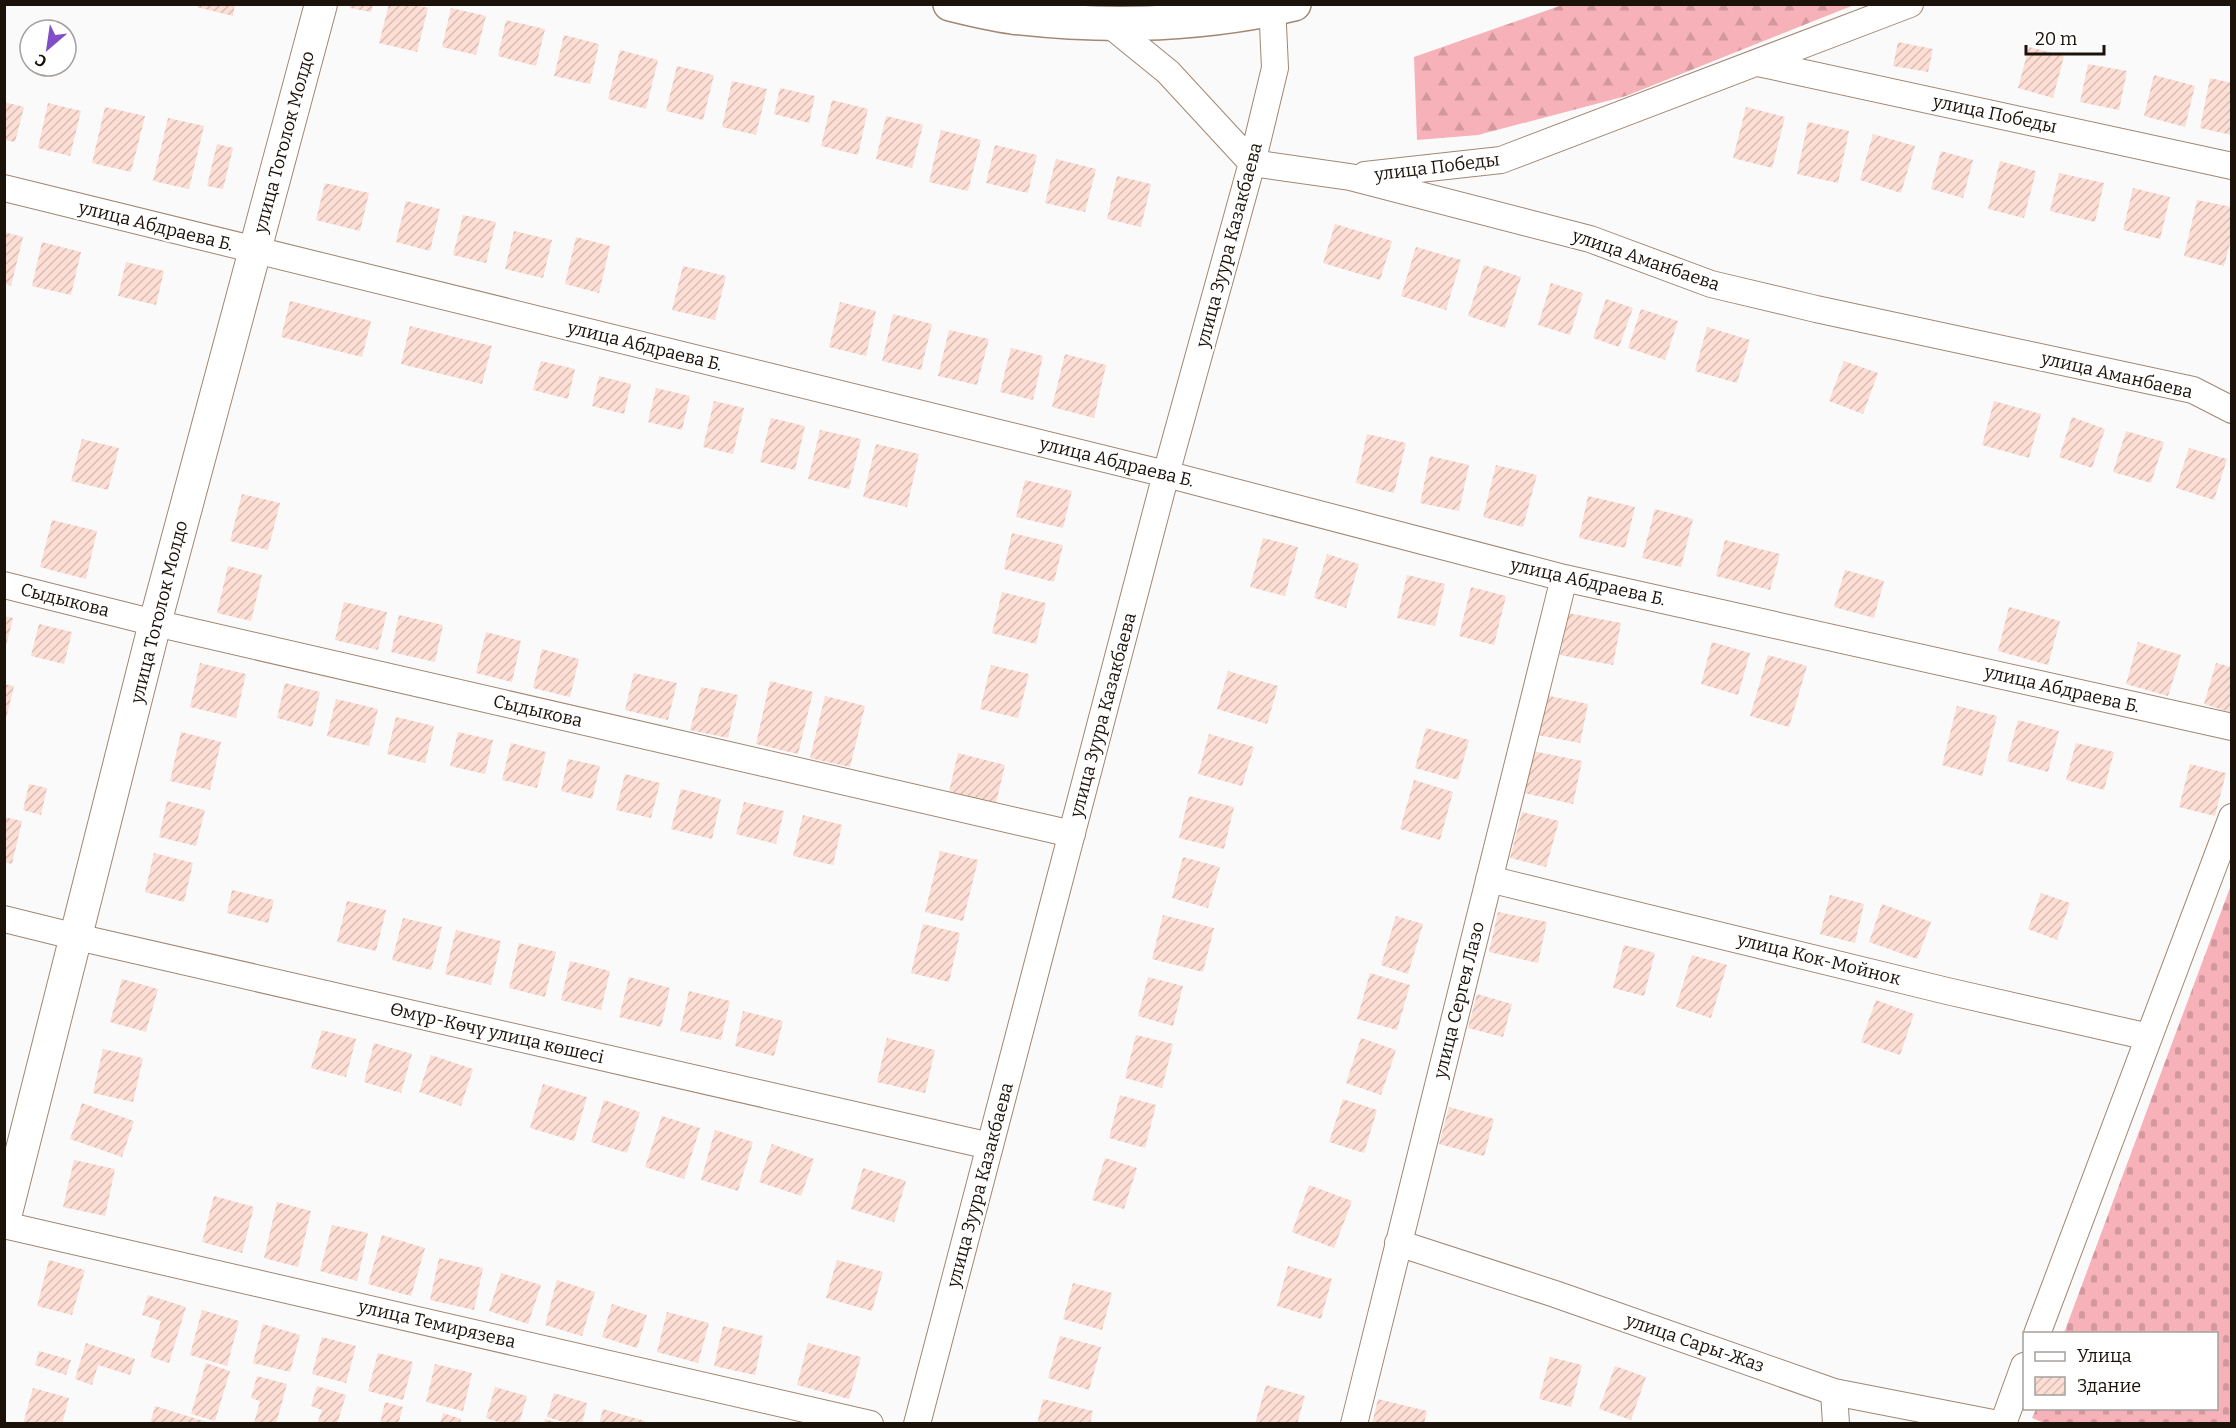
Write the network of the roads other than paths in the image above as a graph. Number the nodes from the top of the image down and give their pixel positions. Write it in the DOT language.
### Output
graph roads {
  1 [pos="321,4"];
  2 [pos="950,4"];
  3 [pos="1910,4"];
  4 [pos="1279,6"];
  5 [pos="1109,24"];
  6 [pos="1758,63"];
  7 [pos="1252,163"];
  8 [pos="2232,166"];
  9 [pos="1350,177"];
  10 [pos="4,188"];
  11 [pos="254,250"];
  12 [pos="2232,410"];
  13 [pos="1166,474"];
  14 [pos="1564,578"];
  15 [pos="4,585"];
  16 [pos="155,623"];
  17 [pos="2232,727"];
  18 [pos="2232,817"];
  19 [pos="1072,834"];
  20 [pos="1489,879"];
  21 [pos="4,919"];
  22 [pos="77,938"];
  23 [pos="2149,1036"];
  24 [pos="990,1146"];
  25 [pos="4,1223"];
  26 [pos="1398,1243"];
  27 [pos="2038,1332"];
  28 [pos="2023,1371"];
  29 [pos="1834,1392"];
  30 [pos="870,1424"];
  31 [pos="917,1424"];
  32 [pos="1354,1424"];
  33 [pos="1836,1424"];
  34 [pos="2001,1424"];
  1 -- 11 [label="street, улица Тоголок Молдо"];
  2 -- 5 [label="main road"];
  3 -- 6 [label="street, улица Победы"];
  4 -- 5 [label="main road"];
  4 -- 7 [label="street, улица Зуура Казакбаева"];
  5 -- 7 [label="street"];
  6 -- 8 [label="street, улица Победы"];
  6 -- 9 [label="street, улица Победы"];
  7 -- 9 [label="street, улица Аманбаева"];
  7 -- 13 [label="street, улица Зуура Казакбаева"];
  9 -- 12 [label="street, улица Аманбаева"];
  10 -- 11 [label="street, улица Абдраева Б."];
  11 -- 13 [label="street, улица Абдраева Б."];
  11 -- 16 [label="street, улица Тоголок Молдо"];
  13 -- 14 [label="street, улица Абдраева Б."];
  13 -- 19 [label="street, улица Зуура Казакбаева"];
  14 -- 17 [label="street, улица Абдраева Б."];
  14 -- 20 [label="street, улица Сергея Лазо"];
  15 -- 16 [label="street, Сыдыкова"];
  16 -- 19 [label="street, Сыдыкова"];
  16 -- 22 [label="street, улица Тоголок Молдо"];
  18 -- 23 [label="street"];
  19 -- 24 [label="street, улица Зуура Казакбаева"];
  20 -- 23 [label="street, улица Кок-Мойнок"];
  20 -- 26 [label="street, улица Сергея Лазо"];
  21 -- 22 [label="street, Өмүр-Көчү улица көшесі"];
  22 -- 24 [label="street, Өмүр-Көчү улица көшесі"];
  22 -- 25 [label="street, улица Тоголок Молдо"];
  23 -- 27 [label="street"];
  24 -- 31 [label="street, улица Зуура Казакбаева"];
  25 -- 30 [label="street, улица Темирязева"];
  26 -- 29 [label="street, улица Сары-Жаз"];
  26 -- 32 [label="street, улица Сергея Лазо"];
  28 -- 34 [label="street"];
  29 -- 33 [label="street"];
  29 -- 34 [label="street, улица Сары-Жаз"];
}
